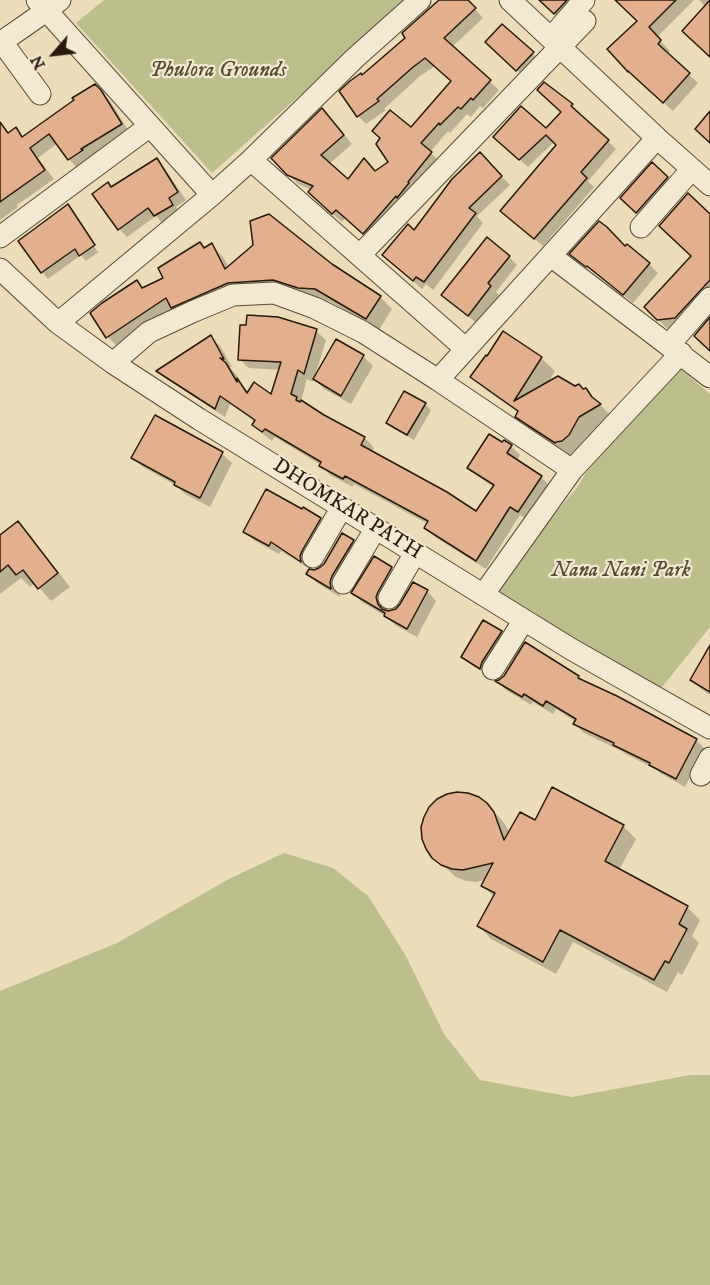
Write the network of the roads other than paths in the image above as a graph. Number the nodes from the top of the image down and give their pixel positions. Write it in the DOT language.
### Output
graph roads {
  1 [pos="420,0"];
  2 [pos="510,0"];
  3 [pos="584,0"];
  4 [pos="47,4"];
  5 [pos="585,21"];
  6 [pos="1,42"];
  7 [pos="555,42"];
  8 [pos="40,94"];
  9 [pos="150,126"];
  10 [pos="657,138"];
  11 [pos="251,160"];
  12 [pos="692,169"];
  13 [pos="710,185"];
  14 [pos="212,195"];
  15 [pos="641,227"];
  16 [pos="0,237"];
  17 [pos="360,255"];
  18 [pos="550,256"];
  19 [pos="0,269"];
  20 [pos="710,298"];
  21 [pos="58,323"];
  22 [pos="466,349"];
  23 [pos="675,349"];
  24 [pos="113,363"];
  25 [pos="710,377"];
  26 [pos="438,380"];
  27 [pos="572,470"];
  28 [pos="342,507"];
  29 [pos="376,528"];
  30 [pos="415,553"];
  31 [pos="313,557"];
  32 [pos="343,583"];
  33 [pos="483,595"];
  34 [pos="388,598"];
  35 [pos="524,620"];
  36 [pos="493,669"];
  37 [pos="710,728"];
  1 -- 11 [label="street"];
  2 -- 7 [label="street"];
  3 -- 7 [label="street"];
  4 -- 6 [label="street"];
  4 -- 9 [label="street"];
  5 -- 7 [label="street"];
  6 -- 8 [label="street"];
  7 -- 10 [label="street"];
  7 -- 17 [label="street"];
  9 -- 14 [label="street"];
  9 -- 16 [label="street"];
  10 -- 12 [label="street"];
  10 -- 18 [label="street"];
  11 -- 14 [label="street"];
  11 -- 17 [label="street"];
  12 -- 13 [label="street"];
  12 -- 15 [label="street"];
  14 -- 21 [label="street"];
  17 -- 22 [label="street"];
  18 -- 22 [label="street"];
  18 -- 23 [label="street"];
  19 -- 21 [label="street, DHOMKAR PATH"];
  20 -- 23 [label="street"];
  21 -- 24 [label="street, DHOMKAR PATH"];
  22 -- 26 [label="street"];
  23 -- 25 [label="street"];
  23 -- 27 [label="street"];
  24 -- 26 [label="street"];
  24 -- 28 [label="street, DHOMKAR PATH"];
  26 -- 27 [label="street"];
  27 -- 33 [label="street"];
  28 -- 29 [label="street, DHOMKAR PATH"];
  28 -- 31 [label="street"];
  29 -- 30 [label="street, DHOMKAR PATH"];
  29 -- 32 [label="street"];
  30 -- 33 [label="street, DHOMKAR PATH"];
  30 -- 34 [label="street"];
  33 -- 35 [label="street, DHOMKAR PATH"];
  35 -- 36 [label="street"];
  35 -- 37 [label="street, DHOMKAR PATH"];
}
